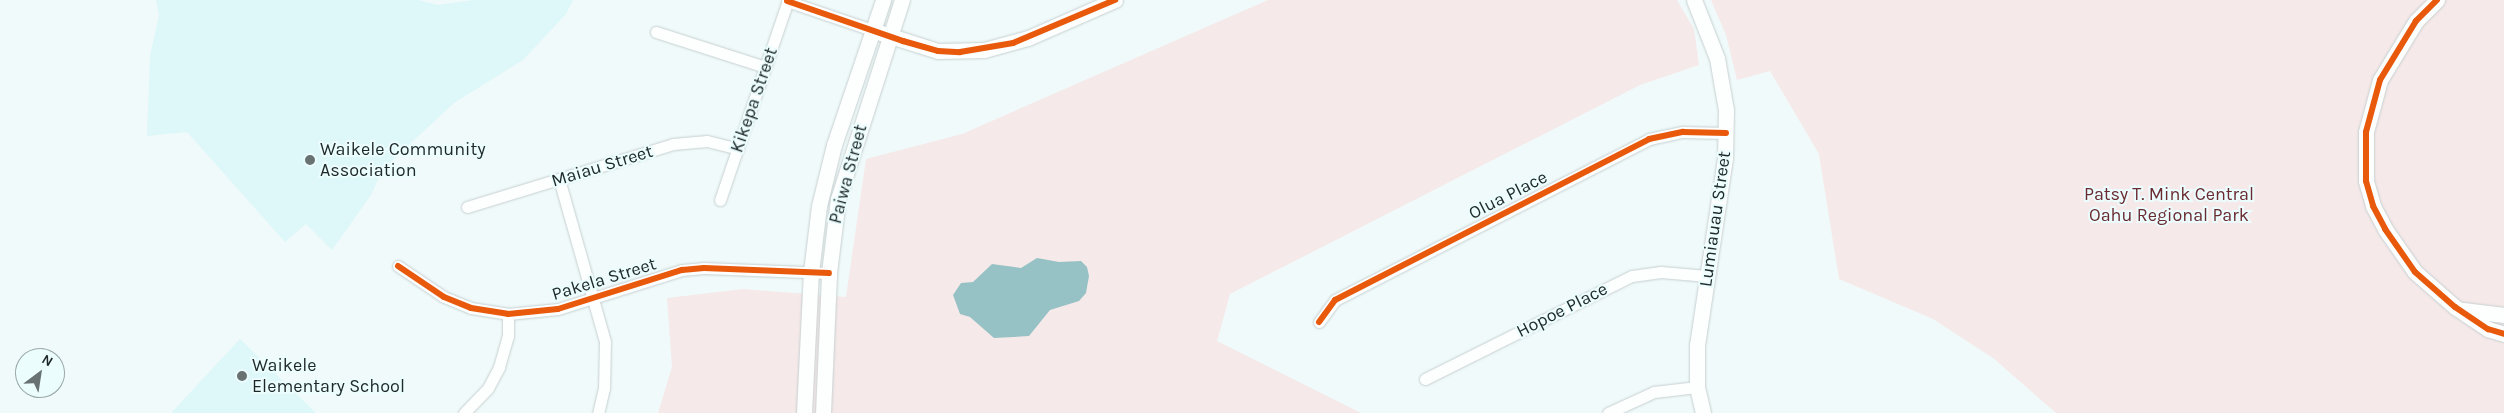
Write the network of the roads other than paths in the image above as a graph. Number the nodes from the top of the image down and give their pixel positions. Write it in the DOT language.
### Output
graph roads {
  1 [pos="883,0"];
  2 [pos="902,0"];
  3 [pos="1115,0"];
  4 [pos="1694,0"];
  5 [pos="2437,0"];
  6 [pos="788,1"];
  7 [pos="872,30"];
  8 [pos="656,32"];
  9 [pos="890,36"];
  10 [pos="765,67"];
  11 [pos="1726,133"];
  12 [pos="738,149"];
  13 [pos="559,179"];
  14 [pos="720,200"];
  15 [pos="467,207"];
  16 [pos="398,266"];
  17 [pos="811,272"];
  18 [pos="829,273"];
  19 [pos="1707,276"];
  20 [pos="594,298"];
  21 [pos="2455,307"];
  22 [pos="508,314"];
  23 [pos="2504,315"];
  24 [pos="1320,322"];
  25 [pos="2504,334"];
  26 [pos="1425,379"];
  27 [pos="1698,387"];
  28 [pos="464,413"];
  29 [pos="598,413"];
  30 [pos="804,413"];
  31 [pos="823,413"];
  32 [pos="1608,413"];
  33 [pos="1703,413"];
  1 -- 7 [label="street, Paiwa Street"];
  2 -- 9 [label="street, Paiwa Street"];
  3 -- 9 [label="street"];
  4 -- 11 [label="street, Lumiauau Street"];
  5 -- 21 [label="street"];
  6 -- 7 [label="street"];
  6 -- 10 [label="street, Kikepa Street"];
  7 -- 9 [label="street"];
  7 -- 17 [label="street, Paiwa Street"];
  8 -- 10 [label="street"];
  9 -- 18 [label="street, Paiwa Street"];
  10 -- 12 [label="street, Kikepa Street"];
  11 -- 19 [label="street, Lumiauau Street"];
  11 -- 24 [label="street, Olua Place"];
  12 -- 13 [label="street, Maiau Street"];
  12 -- 14 [label="street, Kikepa Street"];
  13 -- 15 [label="street, Maiau Street"];
  13 -- 20 [label="street"];
  16 -- 22 [label="street, Pakela Street"];
  17 -- 18 [label="street, Pakela Street"];
  17 -- 20 [label="street, Pakela Street"];
  17 -- 30 [label="street, Paiwa Street"];
  18 -- 31 [label="street, Paiwa Street"];
  19 -- 26 [label="street, Hopoe Place"];
  19 -- 27 [label="street, Lumiauau Street"];
  20 -- 22 [label="street, Pakela Street"];
  20 -- 29 [label="street"];
  21 -- 23 [label="street"];
  21 -- 25 [label="street"];
  22 -- 28 [label="street"];
  27 -- 32 [label="street"];
  27 -- 33 [label="street, Lumiauau Street"];
}
